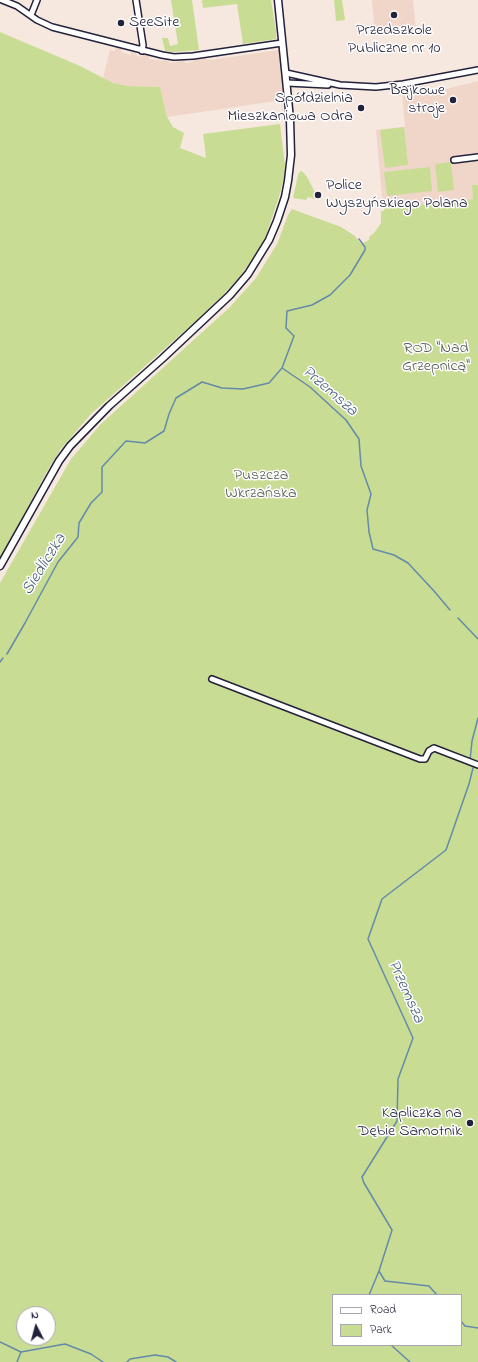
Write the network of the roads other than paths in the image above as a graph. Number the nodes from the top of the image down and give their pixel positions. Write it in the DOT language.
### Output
graph roads {
  1 [pos="2,0"];
  2 [pos="37,0"];
  3 [pos="136,0"];
  4 [pos="278,0"];
  5 [pos="31,15"];
  6 [pos="282,43"];
  7 [pos="142,51"];
  8 [pos="478,70"];
  9 [pos="286,73"];
  10 [pos="287,83"];
  11 [pos="340,84"];
  12 [pos="478,157"];
  13 [pos="454,160"];
  14 [pos="0,566"];
  15 [pos="212,679"];
  16 [pos="478,765"];
  1 -- 5 [label="street"];
  2 -- 5 [label="street"];
  3 -- 7 [label="street"];
  4 -- 6 [label="street"];
  5 -- 7 [label="street"];
  6 -- 7 [label="street"];
  6 -- 9 [label="street"];
  8 -- 11 [label="street"];
  9 -- 10 [label="street"];
  9 -- 11 [label="street"];
  10 -- 11 [label="street"];
  10 -- 14 [label="street"];
  12 -- 13 [label="street"];
  15 -- 16 [label="street"];
}
